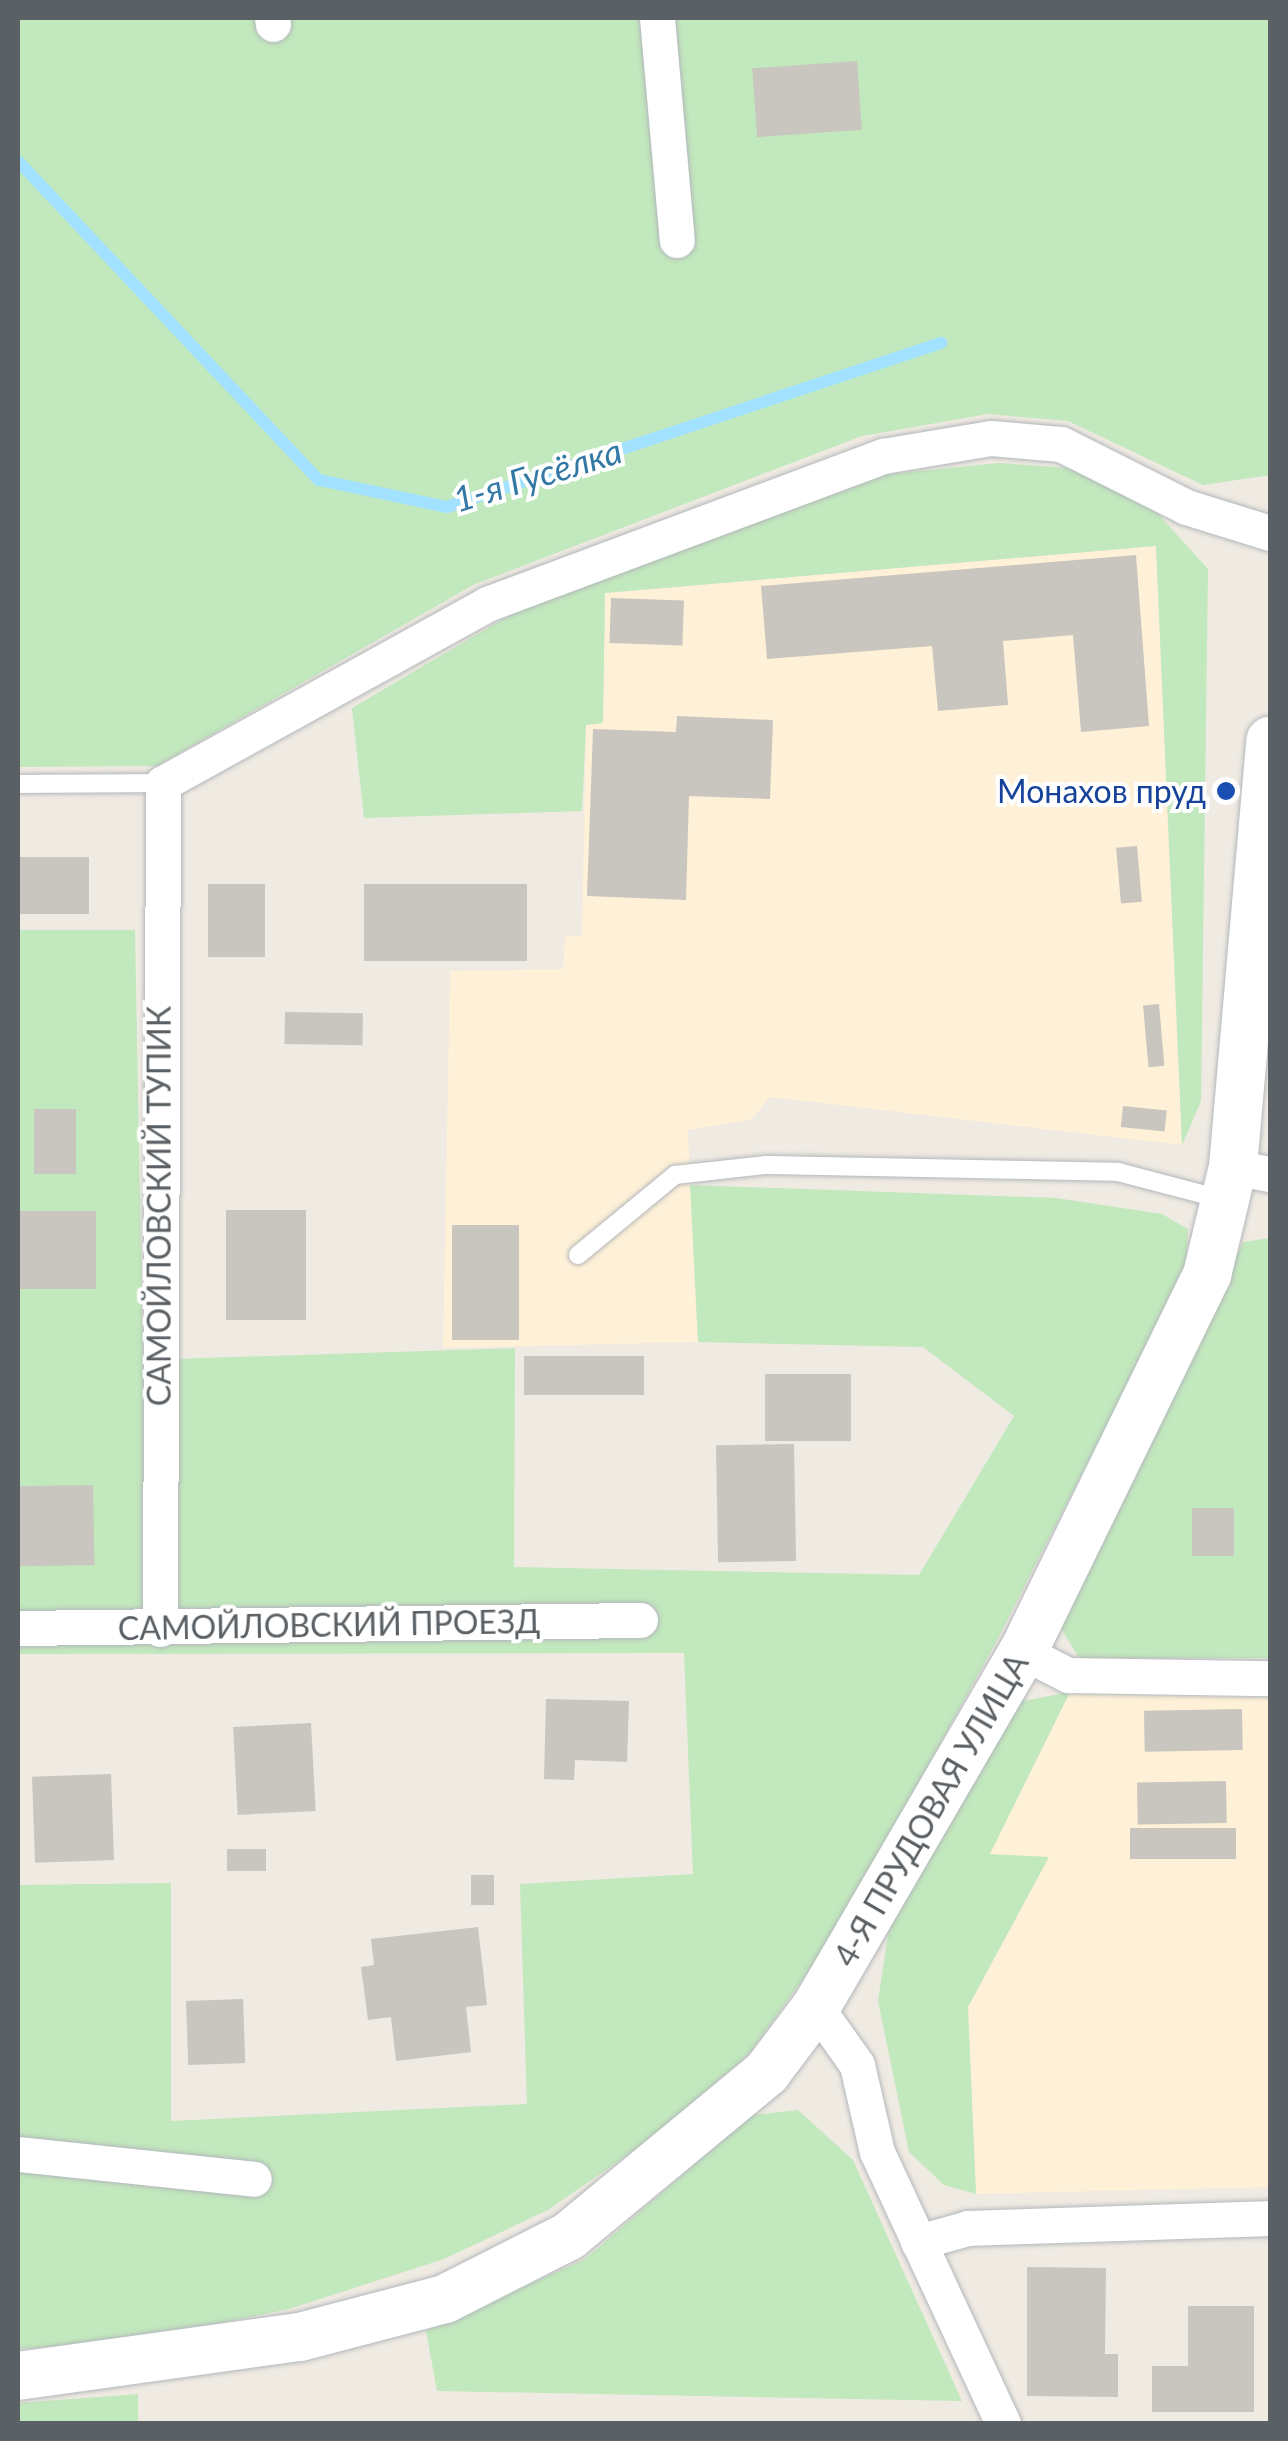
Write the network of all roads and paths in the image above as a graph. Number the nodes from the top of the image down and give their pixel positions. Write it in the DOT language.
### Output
graph roads {
  1 [pos="657,18"];
  2 [pos="677,240"];
  3 [pos="1270,533"];
  4 [pos="1270,741"];
  5 [pos="163,782"];
  6 [pos="18,784"];
  7 [pos="1258,958"];
  8 [pos="1243,1180"];
  9 [pos="578,1255"];
  10 [pos="640,1620"];
  11 [pos="18,1628"];
  12 [pos="160,1629"];
  13 [pos="1023,1652"];
  14 [pos="1270,1678"];
  15 [pos="816,2008"];
  16 [pos="18,2154"];
  17 [pos="254,2179"];
  18 [pos="1270,2218"];
  19 [pos="918,2242"];
  20 [pos="18,2376"];
  21 [pos="1003,2424"];
  1 -- 2 [label="street"];
  3 -- 5 [label="street"];
  4 -- 7 [label="main road, 4-Я ПРУДОВАЯ УЛИЦА"];
  5 -- 6 [label="lane"];
  5 -- 12 [label="street, САМОЙЛОВСКИЙ ТУПИК"];
  7 -- 8 [label="main road, 4-Я ПРУДОВАЯ УЛИЦА"];
  8 -- 9 [label="lane"];
  8 -- 13 [label="main road, 4-Я ПРУДОВАЯ УЛИЦА"];
  10 -- 12 [label="street, САМОЙЛОВСКИЙ ПРОЕЗД"];
  11 -- 12 [label="street, САМОЙЛОВСКИЙ ПРОЕЗД"];
  13 -- 14 [label="street"];
  13 -- 15 [label="main road, 4-Я ПРУДОВАЯ УЛИЦА"];
  15 -- 19 [label="street"];
  15 -- 20 [label="main road, 4-Я ПРУДОВАЯ УЛИЦА"];
  16 -- 17 [label="street"];
  18 -- 19 [label="street"];
  19 -- 21 [label="street"];
}
